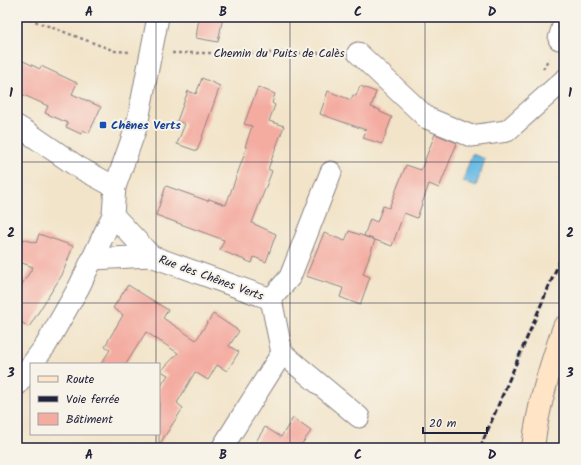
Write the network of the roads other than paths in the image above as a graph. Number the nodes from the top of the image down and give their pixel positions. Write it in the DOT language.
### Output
graph roads {
  1 [pos="158,17"];
  2 [pos="358,53"];
  3 [pos="564,80"];
  4 [pos="17,126"];
  5 [pos="331,172"];
  6 [pos="115,187"];
  7 [pos="113,215"];
  8 [pos="151,256"];
  9 [pos="93,259"];
  10 [pos="271,299"];
  11 [pos="564,327"];
  12 [pos="282,353"];
  13 [pos="33,363"];
  14 [pos="30,368"];
  15 [pos="17,385"];
  16 [pos="359,417"];
  17 [pos="222,448"];
  18 [pos="533,448"];
  1 -- 6 [label="street"];
  2 -- 3 [label="street, Chemin du Puits de Calès"];
  4 -- 6 [label="street"];
  5 -- 10 [label="street, Rue des Chênes Verts"];
  6 -- 7 [label="street"];
  7 -- 8 [label="street, Rue des Chênes Verts"];
  7 -- 9 [label="street"];
  8 -- 9 [label="street, Rue des Chênes Verts"];
  8 -- 10 [label="street, Rue des Chênes Verts"];
  9 -- 13 [label="street"];
  10 -- 12 [label="street, Rue des Chênes Verts"];
  11 -- 18 [label="main road"];
  12 -- 16 [label="street"];
  12 -- 17 [label="street"];
  14 -- 15 [label="street"];
}
